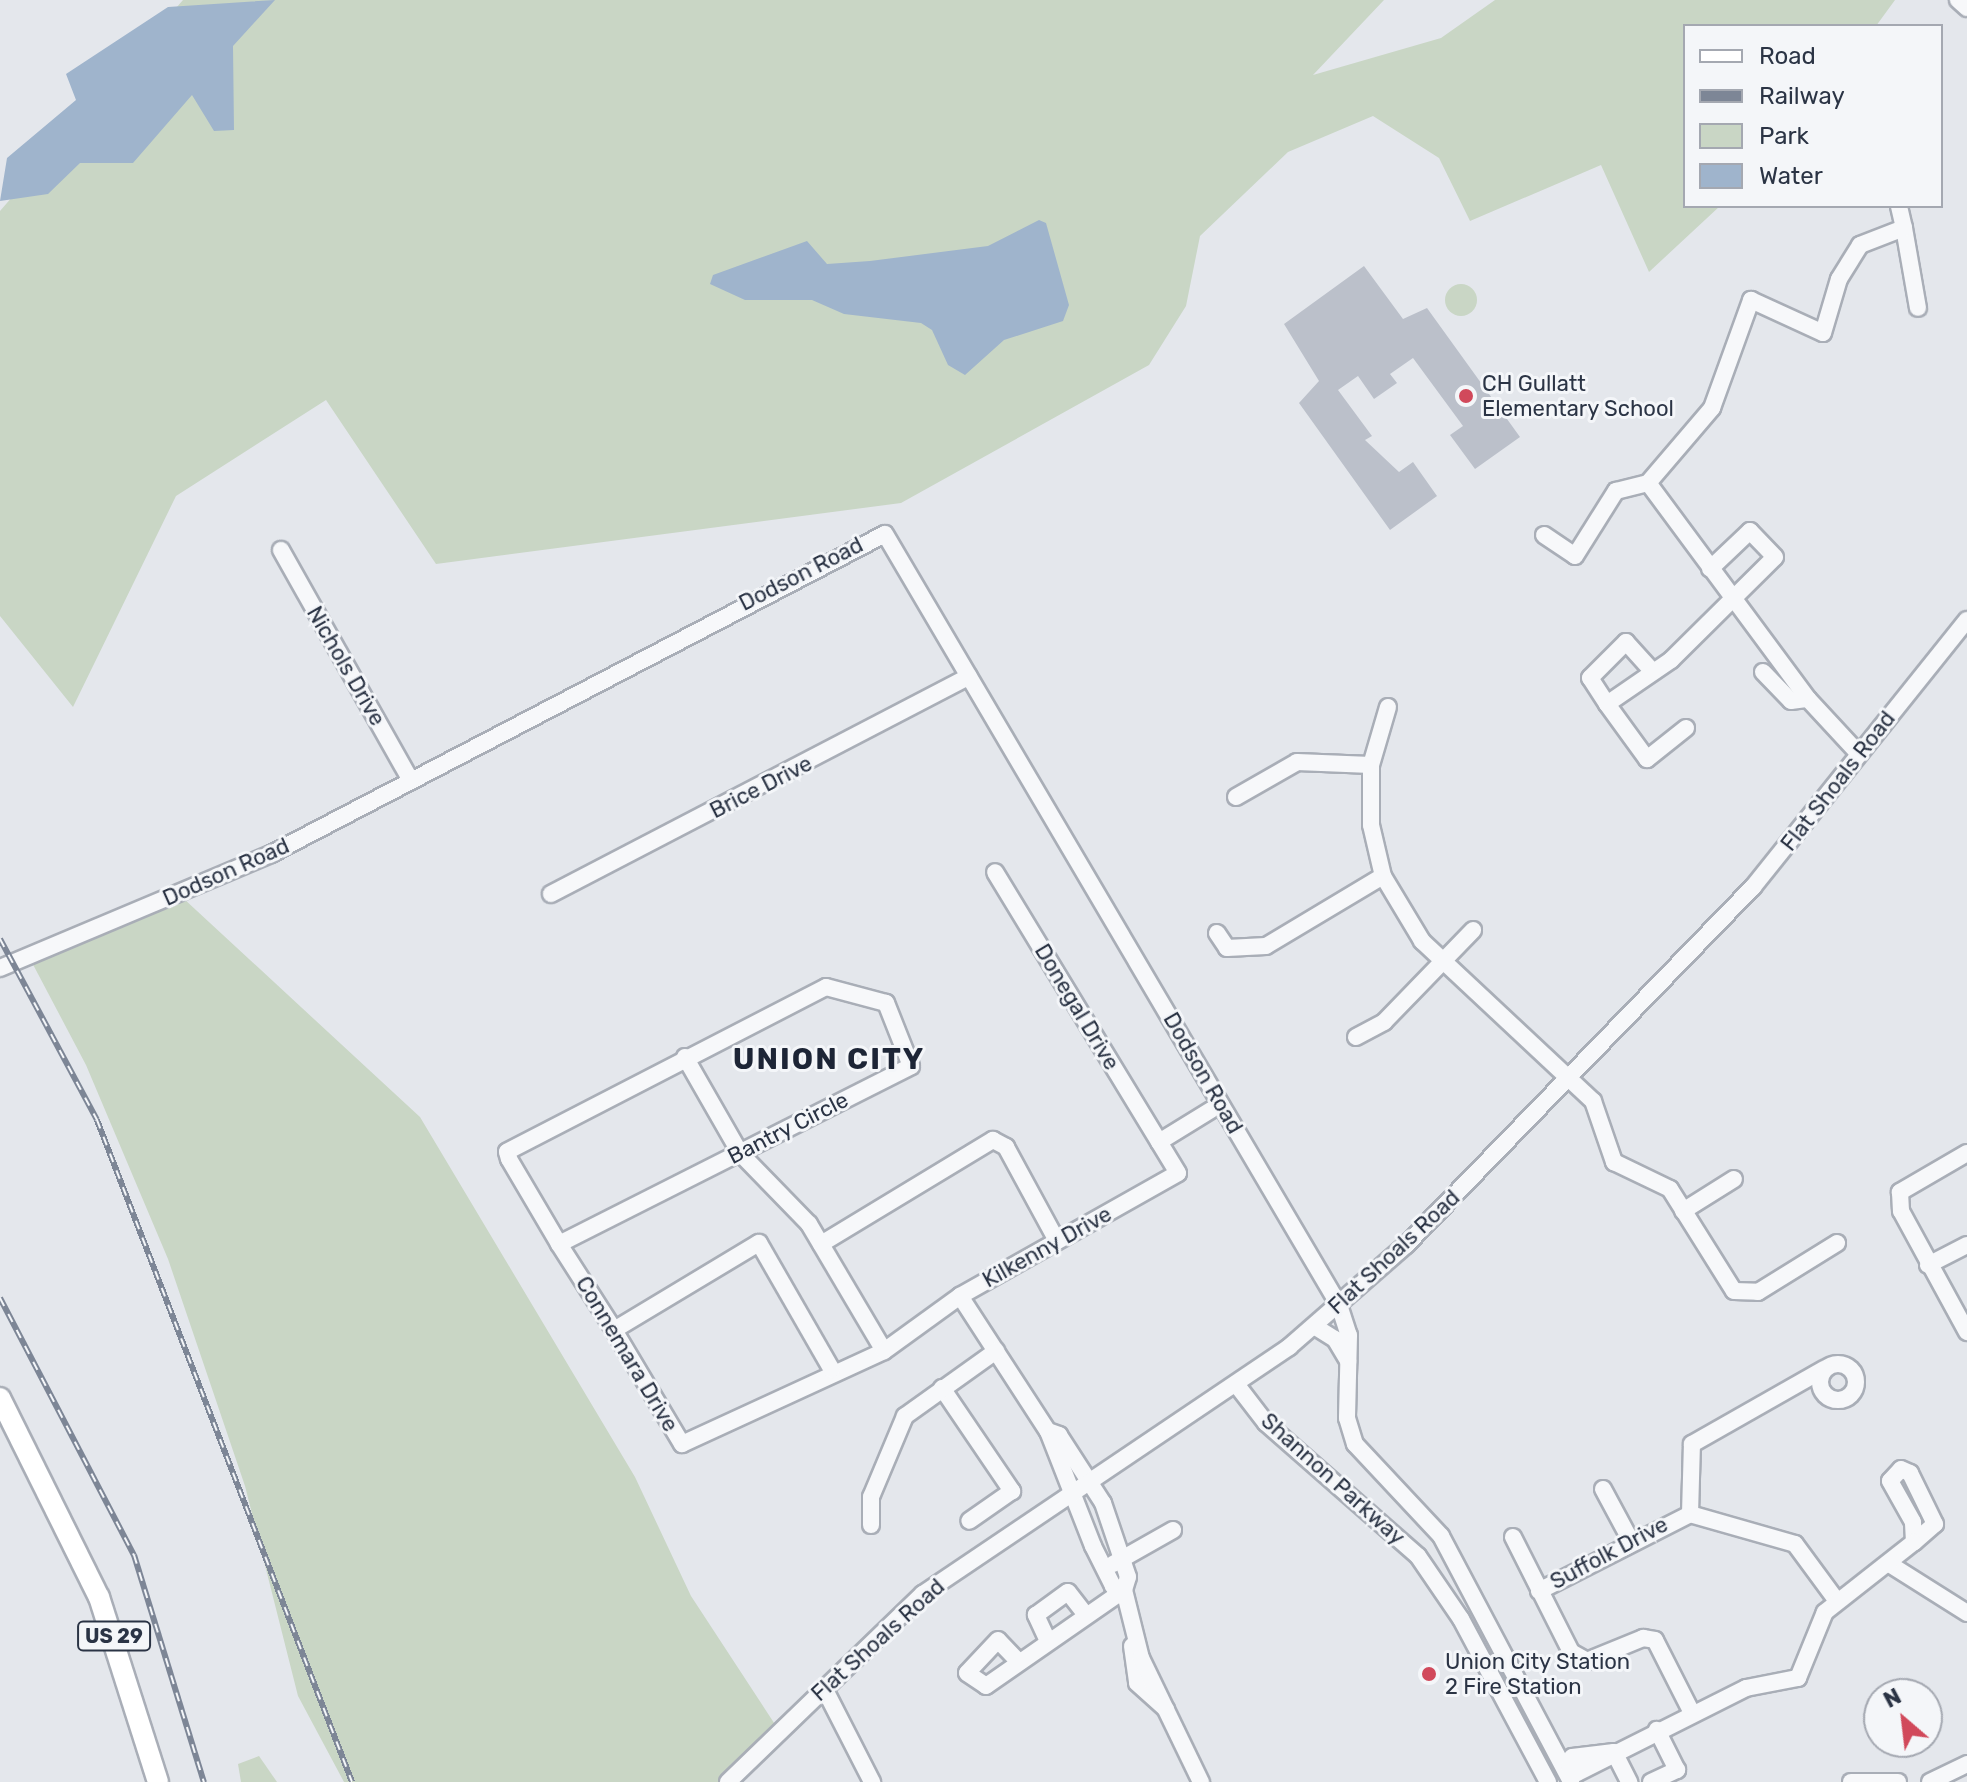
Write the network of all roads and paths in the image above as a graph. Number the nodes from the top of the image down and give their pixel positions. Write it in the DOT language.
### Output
graph roads {
  1 [pos="1958,0"];
  2 [pos="1967,8"];
  3 [pos="1899,208"];
  4 [pos="1904,228"];
  5 [pos="1918,308"];
  6 [pos="1648,483"];
  7 [pos="1544,535"];
  8 [pos="281,550"];
  9 [pos="1710,569"];
  10 [pos="1733,599"];
  11 [pos="1967,620"];
  12 [pos="1653,672"];
  13 [pos="1763,672"];
  14 [pos="969,676"];
  15 [pos="1808,699"];
  16 [pos="1607,704"];
  17 [pos="1388,707"];
  18 [pos="1686,728"];
  19 [pos="1859,754"];
  20 [pos="1371,765"];
  21 [pos="411,781"];
  22 [pos="1236,797"];
  23 [pos="995,872"];
  24 [pos="1383,876"];
  25 [pos="551,894"];
  26 [pos="1473,930"];
  27 [pos="1217,933"];
  28 [pos="1442,962"];
  29 [pos="0,968"];
  30 [pos="1356,1037"];
  31 [pos="685,1057"];
  32 [pos="1569,1079"];
  33 [pos="1211,1110"];
  34 [pos="1159,1142"];
  35 [pos="740,1153"];
  36 [pos="1967,1153"];
  37 [pos="1734,1179"];
  38 [pos="1683,1211"];
  39 [pos="1057,1241"];
  40 [pos="1837,1243"];
  41 [pos="559,1244"];
  42 [pos="821,1244"];
  43 [pos="1967,1245"];
  44 [pos="1928,1265"];
  45 [pos="960,1296"];
  46 [pos="1339,1305"];
  47 [pos="1314,1326"];
  48 [pos="614,1330"];
  49 [pos="1967,1332"];
  50 [pos="884,1351"];
  51 [pos="996,1351"];
  52 [pos="1350,1366"];
  53 [pos="1824,1369"];
  54 [pos="832,1370"];
  55 [pos="1236,1384"];
  56 [pos="942,1388"];
  57 [pos="0,1398"];
  58 [pos="1067,1460"];
  59 [pos="1091,1479"];
  60 [pos="1076,1489"];
  61 [pos="1603,1489"];
  62 [pos="1690,1514"];
  63 [pos="969,1521"];
  64 [pos="871,1525"];
  65 [pos="1173,1530"];
  66 [pos="1513,1537"];
  67 [pos="1631,1541"];
  68 [pos="1914,1542"];
  69 [pos="1121,1560"];
  70 [pos="1891,1565"];
  71 [pos="1105,1568"];
  72 [pos="1124,1590"];
  73 [pos="1539,1591"];
  74 [pos="1837,1601"];
  75 [pos="1967,1613"];
  76 [pos="1085,1614"];
  77 [pos="1048,1641"];
  78 [pos="1019,1662"];
  79 [pos="824,1688"];
  80 [pos="1692,1713"];
  81 [pos="1657,1730"];
  82 [pos="1967,1764"];
  83 [pos="158,1782"];
  84 [pos="728,1782"];
  85 [pos="872,1782"];
  86 [pos="1201,1782"];
  87 [pos="1548,1782"];
  88 [pos="1571,1782"];
  89 [pos="1629,1782"];
  90 [pos="1651,1782"];
  91 [pos="1851,1782"];
  92 [pos="1898,1782"];
  93 [pos="1930,1782"];
  1 -- 2 [label="street"];
  3 -- 4 [label="street"];
  4 -- 5 [label="street"];
  4 -- 6 [label="street"];
  6 -- 7 [label="street"];
  6 -- 9 [label="street"];
  8 -- 21 [label="street, Nichols Drive"];
  9 -- 10 [label="street"];
  9 -- 10 [label="street"];
  10 -- 12 [label="street"];
  10 -- 15 [label="street"];
  11 -- 19 [label="street, Flat Shoals Road"];
  12 -- 16 [label="street"];
  12 -- 16 [label="street"];
  13 -- 15 [label="street"];
  14 -- 21 [label="street, Dodson Road"];
  14 -- 25 [label="street, Brice Drive"];
  14 -- 46 [label="street, Dodson Road"];
  15 -- 19 [label="street"];
  16 -- 18 [label="street"];
  17 -- 20 [label="street"];
  19 -- 32 [label="street, Flat Shoals Road"];
  20 -- 22 [label="street"];
  20 -- 24 [label="street"];
  21 -- 29 [label="street, Dodson Road"];
  23 -- 34 [label="street, Donegal Drive"];
  24 -- 27 [label="street"];
  24 -- 28 [label="street"];
  26 -- 28 [label="street"];
  28 -- 30 [label="street"];
  28 -- 32 [label="street"];
  31 -- 35 [label="street"];
  31 -- 35 [label="street, Bantry Circle"];
  31 -- 41 [label="street, Bantry Circle"];
  32 -- 38 [label="street"];
  32 -- 46 [label="street, Flat Shoals Road"];
  33 -- 34 [label="street"];
  34 -- 39 [label="street, Kilkenny Drive"];
  35 -- 41 [label="street, Bantry Circle"];
  35 -- 42 [label="street"];
  36 -- 44 [label="street"];
  37 -- 38 [label="street"];
  38 -- 40 [label="street"];
  39 -- 42 [label="street"];
  39 -- 45 [label="street, Kilkenny Drive"];
  41 -- 48 [label="street, Connemara Drive"];
  42 -- 50 [label="street"];
  43 -- 44 [label="street"];
  44 -- 49 [label="street"];
  45 -- 50 [label="street, Kilkenny Drive"];
  45 -- 51 [label="street"];
  46 -- 47 [label="street, Flat Shoals Road"];
  46 -- 52 [label="street, Shannon Parkway"];
  47 -- 52 [label="street"];
  47 -- 55 [label="street, Flat Shoals Road"];
  48 -- 54 [label="street, Connemara Drive"];
  48 -- 54 [label="street"];
  50 -- 54 [label="street, Kilkenny Drive"];
  51 -- 56 [label="street"];
  51 -- 58 [label="street"];
  52 -- 88 [label="street, Shannon Parkway"];
  53 -- 62 [label="street"];
  55 -- 59 [label="street, Flat Shoals Road"];
  55 -- 87 [label="street, Shannon Parkway"];
  56 -- 63 [label="street"];
  56 -- 64 [label="street"];
  57 -- 83 [label="main road, US 29"];
  58 -- 59 [label="street"];
  58 -- 60 [label="street"];
  59 -- 60 [label="street, Flat Shoals Road"];
  59 -- 69 [label="street"];
  60 -- 71 [label="street"];
  60 -- 79 [label="street, Flat Shoals Road"];
  61 -- 67 [label="street"];
  62 -- 67 [label="street, Suffolk Drive"];
  62 -- 74 [label="street, Suffolk Drive"];
  65 -- 69 [label="street"];
  66 -- 73 [label="street"];
  67 -- 73 [label="street, Suffolk Drive"];
  68 -- 70 [label="street"];
  69 -- 71 [label="street"];
  69 -- 72 [label="street"];
  70 -- 74 [label="street"];
  70 -- 75 [label="street"];
  71 -- 72 [label="street"];
  72 -- 76 [label="street"];
  72 -- 86 [label="street"];
  73 -- 80 [label="street"];
  74 -- 80 [label="street"];
  76 -- 77 [label="street"];
  76 -- 77 [label="street"];
  77 -- 78 [label="street"];
  79 -- 84 [label="street, Flat Shoals Road"];
  79 -- 85 [label="street"];
  80 -- 81 [label="street"];
  81 -- 89 [label="street"];
  81 -- 90 [label="street"];
  82 -- 93 [label="street"];
  91 -- 92 [label="street"];
}
